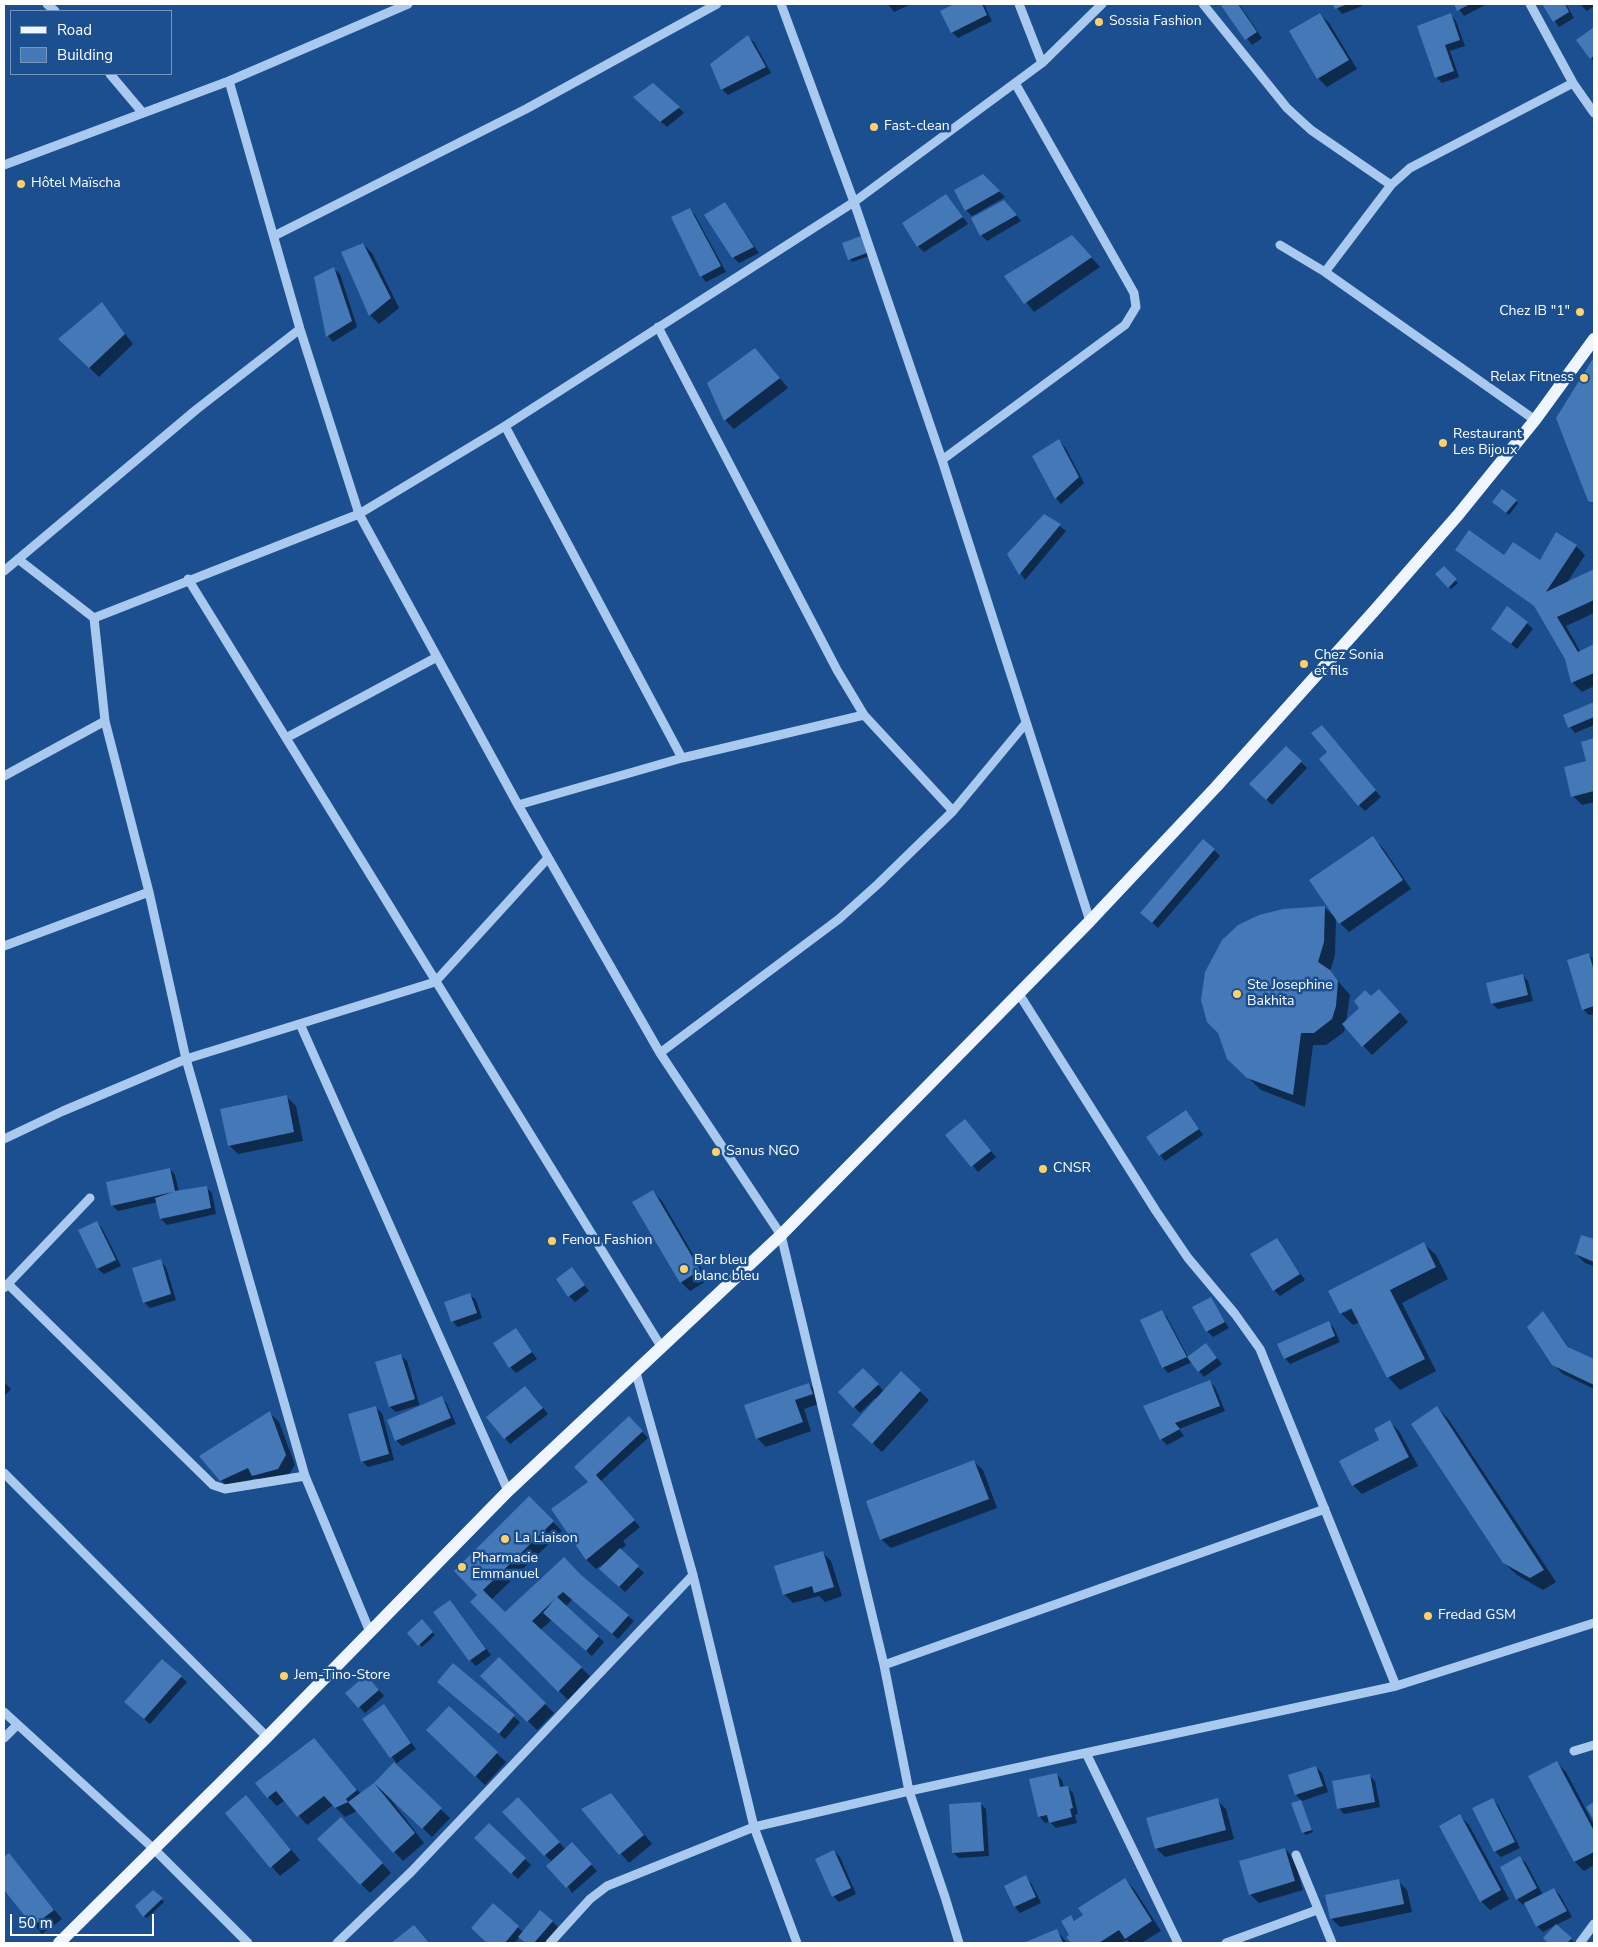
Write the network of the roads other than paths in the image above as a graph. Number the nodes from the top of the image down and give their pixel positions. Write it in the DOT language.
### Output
graph roads {
  1 [pos="408,4"];
  2 [pos="717,4"];
  3 [pos="781,4"];
  4 [pos="1018,4"];
  5 [pos="1102,4"];
  6 [pos="1203,4"];
  7 [pos="1530,4"];
  8 [pos="1042,63"];
  9 [pos="111,75"];
  10 [pos="229,81"];
  11 [pos="1015,83"];
  12 [pos="1574,83"];
  13 [pos="142,112"];
  14 [pos="1594,113"];
  15 [pos="4,166"];
  16 [pos="1392,185"];
  17 [pos="854,202"];
  18 [pos="274,236"];
  19 [pos="1280,245"];
  20 [pos="1325,272"];
  21 [pos="658,327"];
  22 [pos="300,329"];
  23 [pos="1594,339"];
  24 [pos="1535,420"];
  25 [pos="505,426"];
  26 [pos="942,460"];
  27 [pos="359,514"];
  28 [pos="18,559"];
  29 [pos="4,571"];
  30 [pos="188,579"];
  31 [pos="94,618"];
  32 [pos="437,657"];
  33 [pos="864,715"];
  34 [pos="105,721"];
  35 [pos="1026,723"];
  36 [pos="286,738"];
  37 [pos="682,758"];
  38 [pos="4,776"];
  39 [pos="518,805"];
  40 [pos="953,811"];
  41 [pos="548,858"];
  42 [pos="149,892"];
  43 [pos="1090,921"];
  44 [pos="4,946"];
  45 [pos="435,982"];
  46 [pos="1019,994"];
  47 [pos="300,1024"];
  48 [pos="660,1053"];
  49 [pos="186,1059"];
  50 [pos="4,1139"];
  51 [pos="90,1198"];
  52 [pos="782,1235"];
  53 [pos="6,1286"];
  54 [pos="662,1348"];
  55 [pos="636,1373"];
  56 [pos="4,1473"];
  57 [pos="305,1476"];
  58 [pos="508,1492"];
  59 [pos="1325,1509"];
  60 [pos="693,1575"];
  61 [pos="1594,1623"];
  62 [pos="370,1632"];
  63 [pos="884,1665"];
  64 [pos="1396,1686"];
  65 [pos="4,1712"];
  66 [pos="17,1725"];
  67 [pos="267,1737"];
  68 [pos="4,1738"];
  69 [pos="1594,1745"];
  70 [pos="1574,1752"];
  71 [pos="1086,1753"];
  72 [pos="908,1791"];
  73 [pos="754,1827"];
  74 [pos="155,1850"];
  75 [pos="1296,1855"];
  76 [pos="1317,1910"];
  77 [pos="1594,1924"];
  78 [pos="794,1942"];
  79 [pos="59,1943"];
  80 [pos="248,1943"];
  81 [pos="337,1943"];
  82 [pos="550,1943"];
  83 [pos="959,1943"];
  84 [pos="1178,1943"];
  85 [pos="1226,1943"];
  86 [pos="1332,1943"];
  87 [pos="1580,1943"];
  1 -- 10 [label="street"];
  2 -- 18 [label="street"];
  3 -- 17 [label="street"];
  4 -- 8 [label="street"];
  5 -- 8 [label="street"];
  6 -- 16 [label="street"];
  7 -- 12 [label="street"];
  8 -- 11 [label="street"];
  9 -- 13 [label="street"];
  10 -- 13 [label="street"];
  10 -- 18 [label="street"];
  11 -- 17 [label="street"];
  11 -- 26 [label="street"];
  12 -- 14 [label="street"];
  12 -- 16 [label="street"];
  13 -- 15 [label="street"];
  16 -- 20 [label="street"];
  17 -- 21 [label="street"];
  17 -- 26 [label="street"];
  18 -- 22 [label="street"];
  19 -- 20 [label="street"];
  20 -- 24 [label="street"];
  21 -- 25 [label="street"];
  21 -- 33 [label="street"];
  22 -- 27 [label="street"];
  22 -- 28 [label="street"];
  23 -- 24 [label="main road"];
  24 -- 43 [label="main road"];
  25 -- 27 [label="street"];
  25 -- 37 [label="street"];
  26 -- 35 [label="street"];
  27 -- 30 [label="street"];
  27 -- 32 [label="street"];
  28 -- 29 [label="street"];
  28 -- 31 [label="street"];
  30 -- 31 [label="street"];
  30 -- 36 [label="street"];
  31 -- 34 [label="street"];
  32 -- 36 [label="street"];
  32 -- 39 [label="street"];
  33 -- 37 [label="street"];
  33 -- 40 [label="street"];
  34 -- 38 [label="street"];
  34 -- 42 [label="street"];
  35 -- 40 [label="street"];
  35 -- 43 [label="street"];
  36 -- 45 [label="street"];
  37 -- 39 [label="street"];
  39 -- 41 [label="street"];
  40 -- 48 [label="street"];
  41 -- 45 [label="street"];
  41 -- 48 [label="street"];
  42 -- 44 [label="street"];
  42 -- 49 [label="street"];
  43 -- 46 [label="main road"];
  45 -- 47 [label="street"];
  45 -- 54 [label="street"];
  46 -- 52 [label="main road"];
  46 -- 59 [label="street"];
  47 -- 49 [label="street"];
  47 -- 58 [label="street"];
  48 -- 52 [label="street"];
  49 -- 50 [label="street"];
  49 -- 57 [label="street"];
  51 -- 53 [label="street"];
  52 -- 54 [label="main road"];
  52 -- 63 [label="street"];
  53 -- 57 [label="street"];
  54 -- 55 [label="main road"];
  55 -- 58 [label="main road"];
  55 -- 60 [label="street"];
  56 -- 67 [label="street"];
  57 -- 62 [label="street"];
  58 -- 62 [label="main road"];
  59 -- 63 [label="street"];
  59 -- 64 [label="street"];
  60 -- 73 [label="street"];
  60 -- 81 [label="street"];
  61 -- 64 [label="street"];
  62 -- 67 [label="main road"];
  63 -- 72 [label="street"];
  64 -- 71 [label="street"];
  65 -- 66 [label="street"];
  66 -- 68 [label="street"];
  66 -- 74 [label="street"];
  67 -- 74 [label="main road"];
  69 -- 70 [label="street"];
  71 -- 72 [label="street"];
  71 -- 84 [label="street"];
  72 -- 73 [label="street"];
  72 -- 83 [label="street"];
  73 -- 78 [label="street"];
  73 -- 82 [label="street"];
  74 -- 79 [label="main road"];
  74 -- 80 [label="street"];
  75 -- 76 [label="street"];
  76 -- 85 [label="street"];
  76 -- 86 [label="street"];
  77 -- 87 [label="street"];
}
